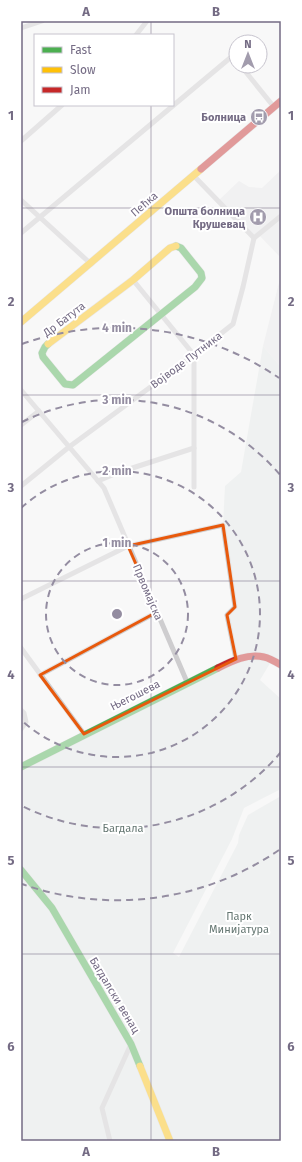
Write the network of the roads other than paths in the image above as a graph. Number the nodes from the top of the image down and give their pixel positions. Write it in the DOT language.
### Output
graph roads {
  1 [pos="42,21"];
  2 [pos="147,21"];
  3 [pos="21,28"];
  4 [pos="137,34"];
  5 [pos="228,60"];
  6 [pos="247,74"];
  7 [pos="281,101"];
  8 [pos="174,105"];
  9 [pos="61,106"];
  10 [pos="173,106"];
  11 [pos="274,107"];
  12 [pos="21,141"];
  13 [pos="194,176"];
  14 [pos="21,200"];
  15 [pos="281,216"];
  16 [pos="39,218"];
  17 [pos="21,234"];
  18 [pos="254,238"];
  19 [pos="91,264"];
  20 [pos="133,280"];
  21 [pos="161,315"];
  22 [pos="21,322"];
  23 [pos="194,355"];
  24 [pos="21,390"];
  25 [pos="39,411"];
  26 [pos="21,425"];
  27 [pos="70,447"];
  28 [pos="194,448"];
  29 [pos="98,481"];
  30 [pos="21,486"];
  31 [pos="194,487"];
  32 [pos="128,546"];
  33 [pos="21,599"];
  34 [pos="157,612"];
  35 [pos="21,648"];
  36 [pos="236,659"];
  37 [pos="281,665"];
  38 [pos="40,675"];
  39 [pos="186,682"];
  40 [pos="23,712"];
  41 [pos="21,729"];
  42 [pos="84,734"];
  43 [pos="21,767"];
  44 [pos="21,870"];
  45 [pos="131,1044"];
  46 [pos="110,1141"];
  47 [pos="170,1141"];
  1 -- 3 [label="street"];
  2 -- 4 [label="street"];
  5 -- 8 [label="street"];
  6 -- 11 [label="street"];
  7 -- 11 [label="street, Пећка"];
  9 -- 12 [label="street"];
  10 -- 16 [label="street"];
  11 -- 13 [label="street, Пећка"];
  13 -- 18 [label="street"];
  13 -- 19 [label="street, Пећка"];
  14 -- 16 [label="street"];
  15 -- 18 [label="street"];
  16 -- 17 [label="street"];
  16 -- 19 [label="street"];
  18 -- 23 [label="street, Војводе Путника"];
  19 -- 22 [label="street, Пећка"];
  20 -- 21 [label="street"];
  20 -- 21 [label="street, Др Батута"];
  20 -- 21 [label="street, Др Батута"];
  21 -- 23 [label="street"];
  23 -- 27 [label="street, Војводе Путника"];
  23 -- 28 [label="street"];
  24 -- 25 [label="street, Првомајска"];
  25 -- 26 [label="street"];
  25 -- 27 [label="street, Првомајска"];
  27 -- 29 [label="street, Првомајска"];
  27 -- 30 [label="street, Војводе Путника"];
  28 -- 29 [label="street"];
  28 -- 31 [label="street"];
  29 -- 32 [label="street, Првомајска"];
  32 -- 33 [label="street"];
  32 -- 34 [label="street, Првомајска"];
  32 -- 36 [label="street"];
  34 -- 38 [label="street"];
  34 -- 39 [label="street, Првомајска"];
  35 -- 38 [label="street"];
  36 -- 37 [label="street, Његошева"];
  36 -- 39 [label="street, Његошева"];
  38 -- 42 [label="street"];
  39 -- 42 [label="street, Његошева"];
  40 -- 41 [label="street"];
  42 -- 43 [label="street, Његошева"];
  44 -- 45 [label="street, Багдалски венац"];
  45 -- 46 [label="street"];
  45 -- 47 [label="street, Багдалски венац"];
}
